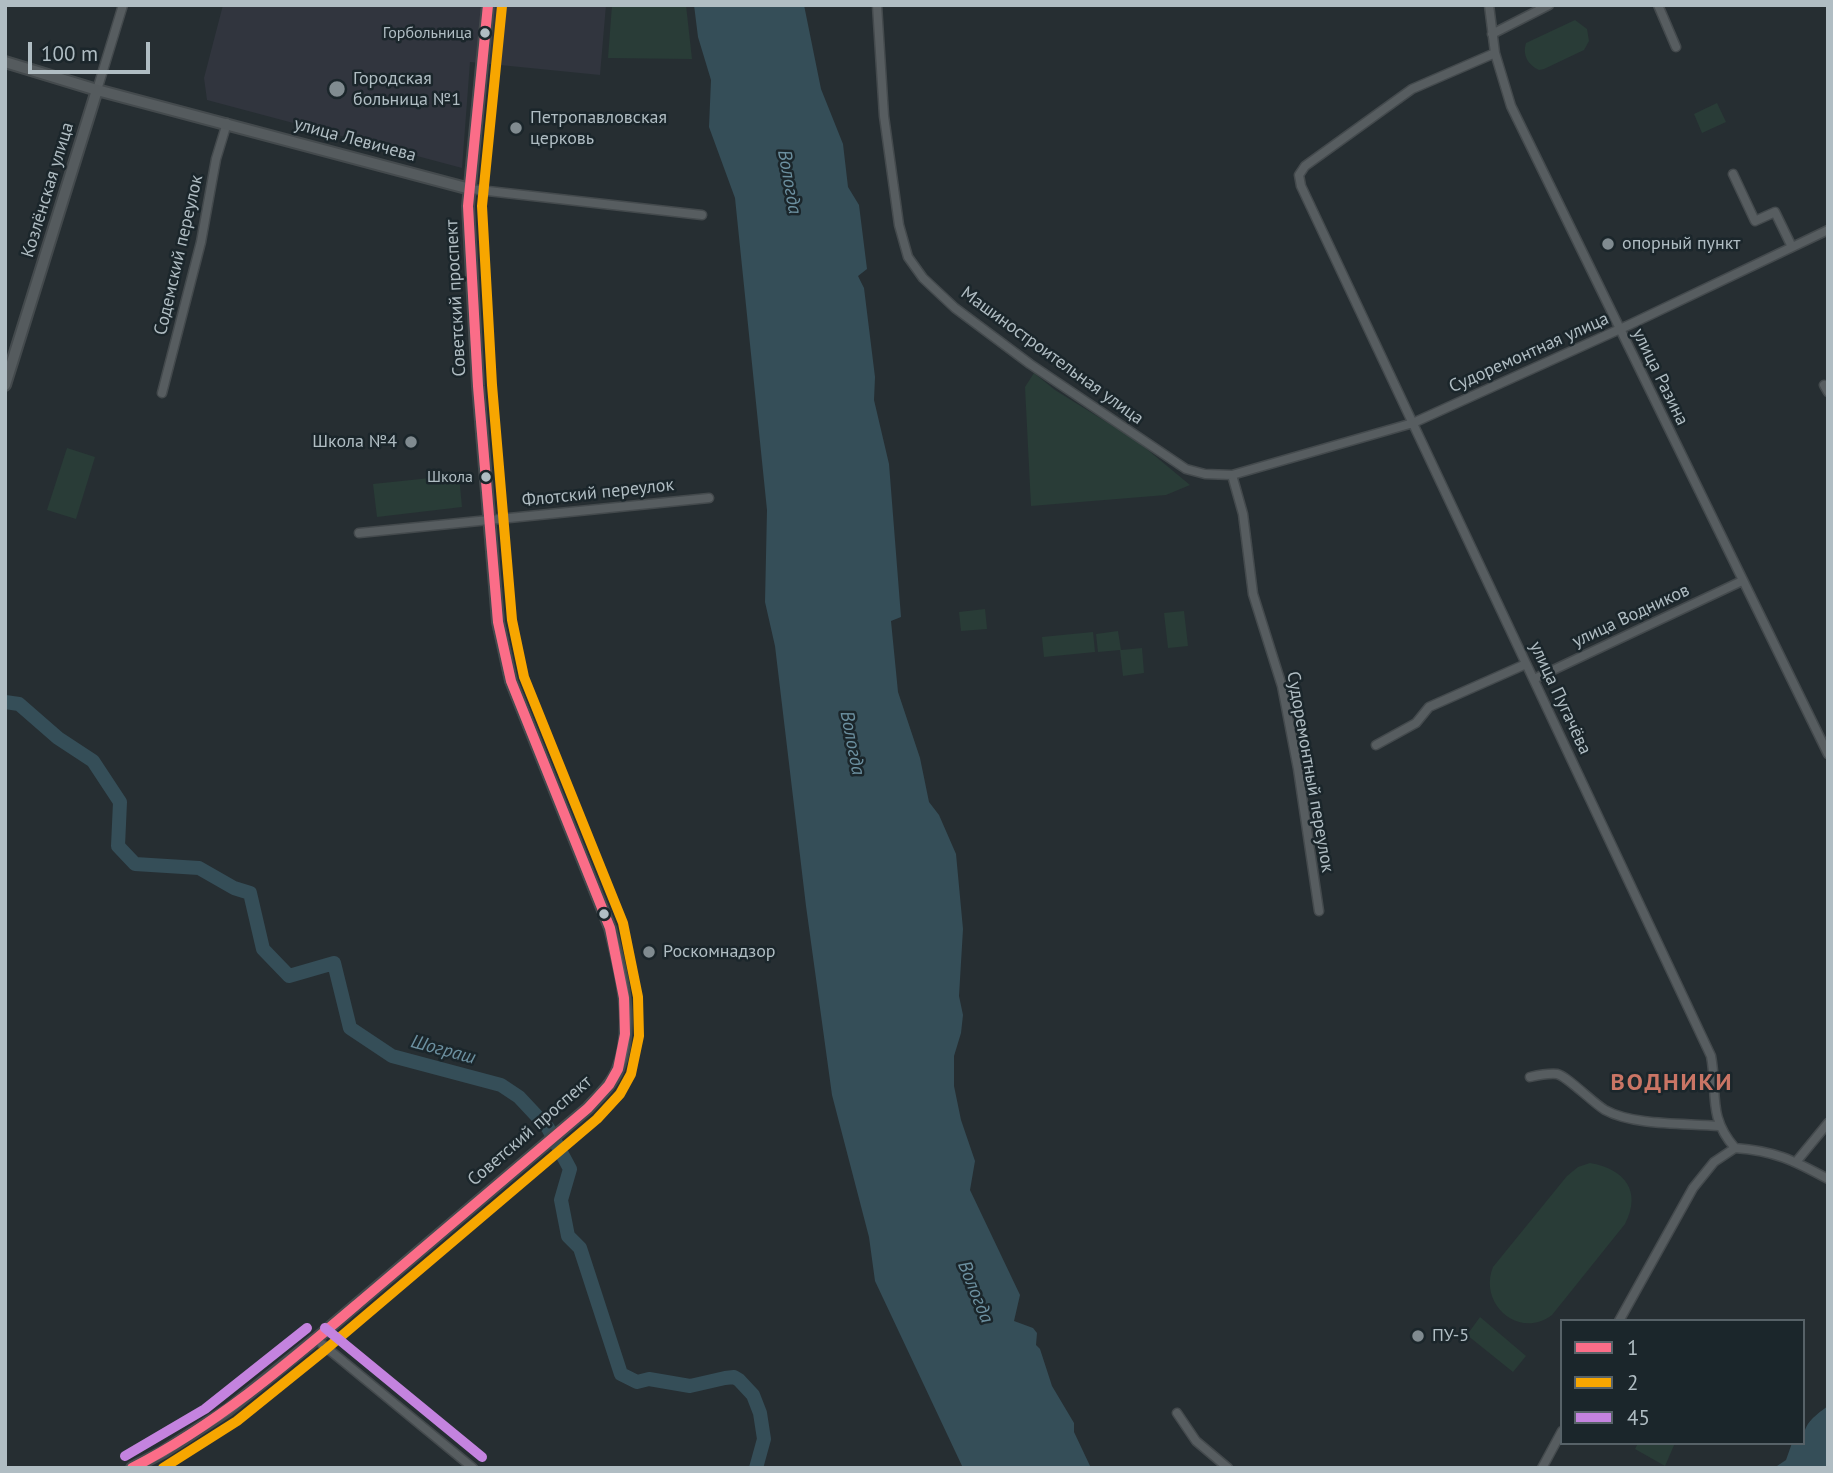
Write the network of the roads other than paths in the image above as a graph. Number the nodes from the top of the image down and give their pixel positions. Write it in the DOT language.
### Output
graph roads {
  1 [pos="123,5"];
  2 [pos="488,5"];
  3 [pos="877,5"];
  4 [pos="1489,5"];
  5 [pos="1549,5"];
  6 [pos="1658,5"];
  7 [pos="1492,34"];
  8 [pos="1676,47"];
  9 [pos="1495,53"];
  10 [pos="5,62"];
  11 [pos="97,90"];
  12 [pos="227,123"];
  13 [pos="1734,174"];
  14 [pos="470,189"];
  15 [pos="702,215"];
  16 [pos="1828,230"];
  17 [pos="1792,247"];
  18 [pos="1619,329"];
  19 [pos="12,346"];
  20 [pos="5,386"];
  21 [pos="162,393"];
  22 [pos="1413,423"];
  23 [pos="1232,475"];
  24 [pos="709,498"];
  25 [pos="490,519"];
  26 [pos="359,533"];
  27 [pos="1742,581"];
  28 [pos="1526,664"];
  29 [pos="1534,679"];
  30 [pos="1376,746"];
  31 [pos="1828,754"];
  32 [pos="1319,911"];
  33 [pos="1530,1077"];
  34 [pos="1828,1123"];
  35 [pos="1719,1126"];
  36 [pos="1735,1148"];
  37 [pos="1796,1162"];
  38 [pos="1828,1179"];
  39 [pos="1620,1319"];
  40 [pos="316,1339"];
  41 [pos="1177,1413"];
  42 [pos="1560,1435"];
  43 [pos="132,1468"];
  44 [pos="472,1468"];
  45 [pos="1228,1468"];
  46 [pos="1542,1468"];
  1 -- 11 [label="street, Козлёнская улица"];
  2 -- 14 [label="street, Советский проспект"];
  3 -- 23 [label="street, Машиностроительная улица"];
  4 -- 7 [label="street, улица Разина"];
  5 -- 7 [label="street"];
  6 -- 8 [label="street"];
  7 -- 9 [label="street, улица Разина"];
  9 -- 18 [label="street, улица Разина"];
  9 -- 22 [label="street, улица Пугачёва"];
  10 -- 11 [label="street, улица Левичева"];
  11 -- 12 [label="street, улица Левичева"];
  11 -- 19 [label="street, Козлёнская улица"];
  12 -- 14 [label="street, улица Левичева"];
  12 -- 21 [label="street, Содемский переулок"];
  13 -- 17 [label="street"];
  14 -- 15 [label="street, улица Левичева"];
  14 -- 25 [label="street, Советский проспект"];
  16 -- 17 [label="street, Судоремонтная улица"];
  17 -- 18 [label="street, Судоремонтная улица"];
  18 -- 22 [label="street, Судоремонтная улица"];
  18 -- 27 [label="street, улица Разина"];
  19 -- 20 [label="street, Козлёнская улица"];
  22 -- 23 [label="street, Судоремонтная улица"];
  22 -- 28 [label="street, улица Пугачёва"];
  23 -- 32 [label="street, Судоремонтный переулок"];
  24 -- 25 [label="street, Флотский переулок"];
  25 -- 26 [label="street, Флотский переулок"];
  25 -- 40 [label="street, Советский проспект"];
  27 -- 29 [label="street, улица Водников"];
  27 -- 31 [label="street, улица Разина"];
  28 -- 29 [label="street, улица Пугачёва"];
  28 -- 30 [label="street"];
  29 -- 35 [label="street, улица Пугачёва"];
  33 -- 35 [label="street"];
  34 -- 37 [label="street"];
  35 -- 36 [label="street, улица Пугачёва"];
  36 -- 37 [label="street"];
  36 -- 39 [label="street"];
  37 -- 38 [label="street"];
  40 -- 43 [label="street, Советский проспект"];
  40 -- 44 [label="street"];
  41 -- 45 [label="street"];
  42 -- 46 [label="street"];
}
